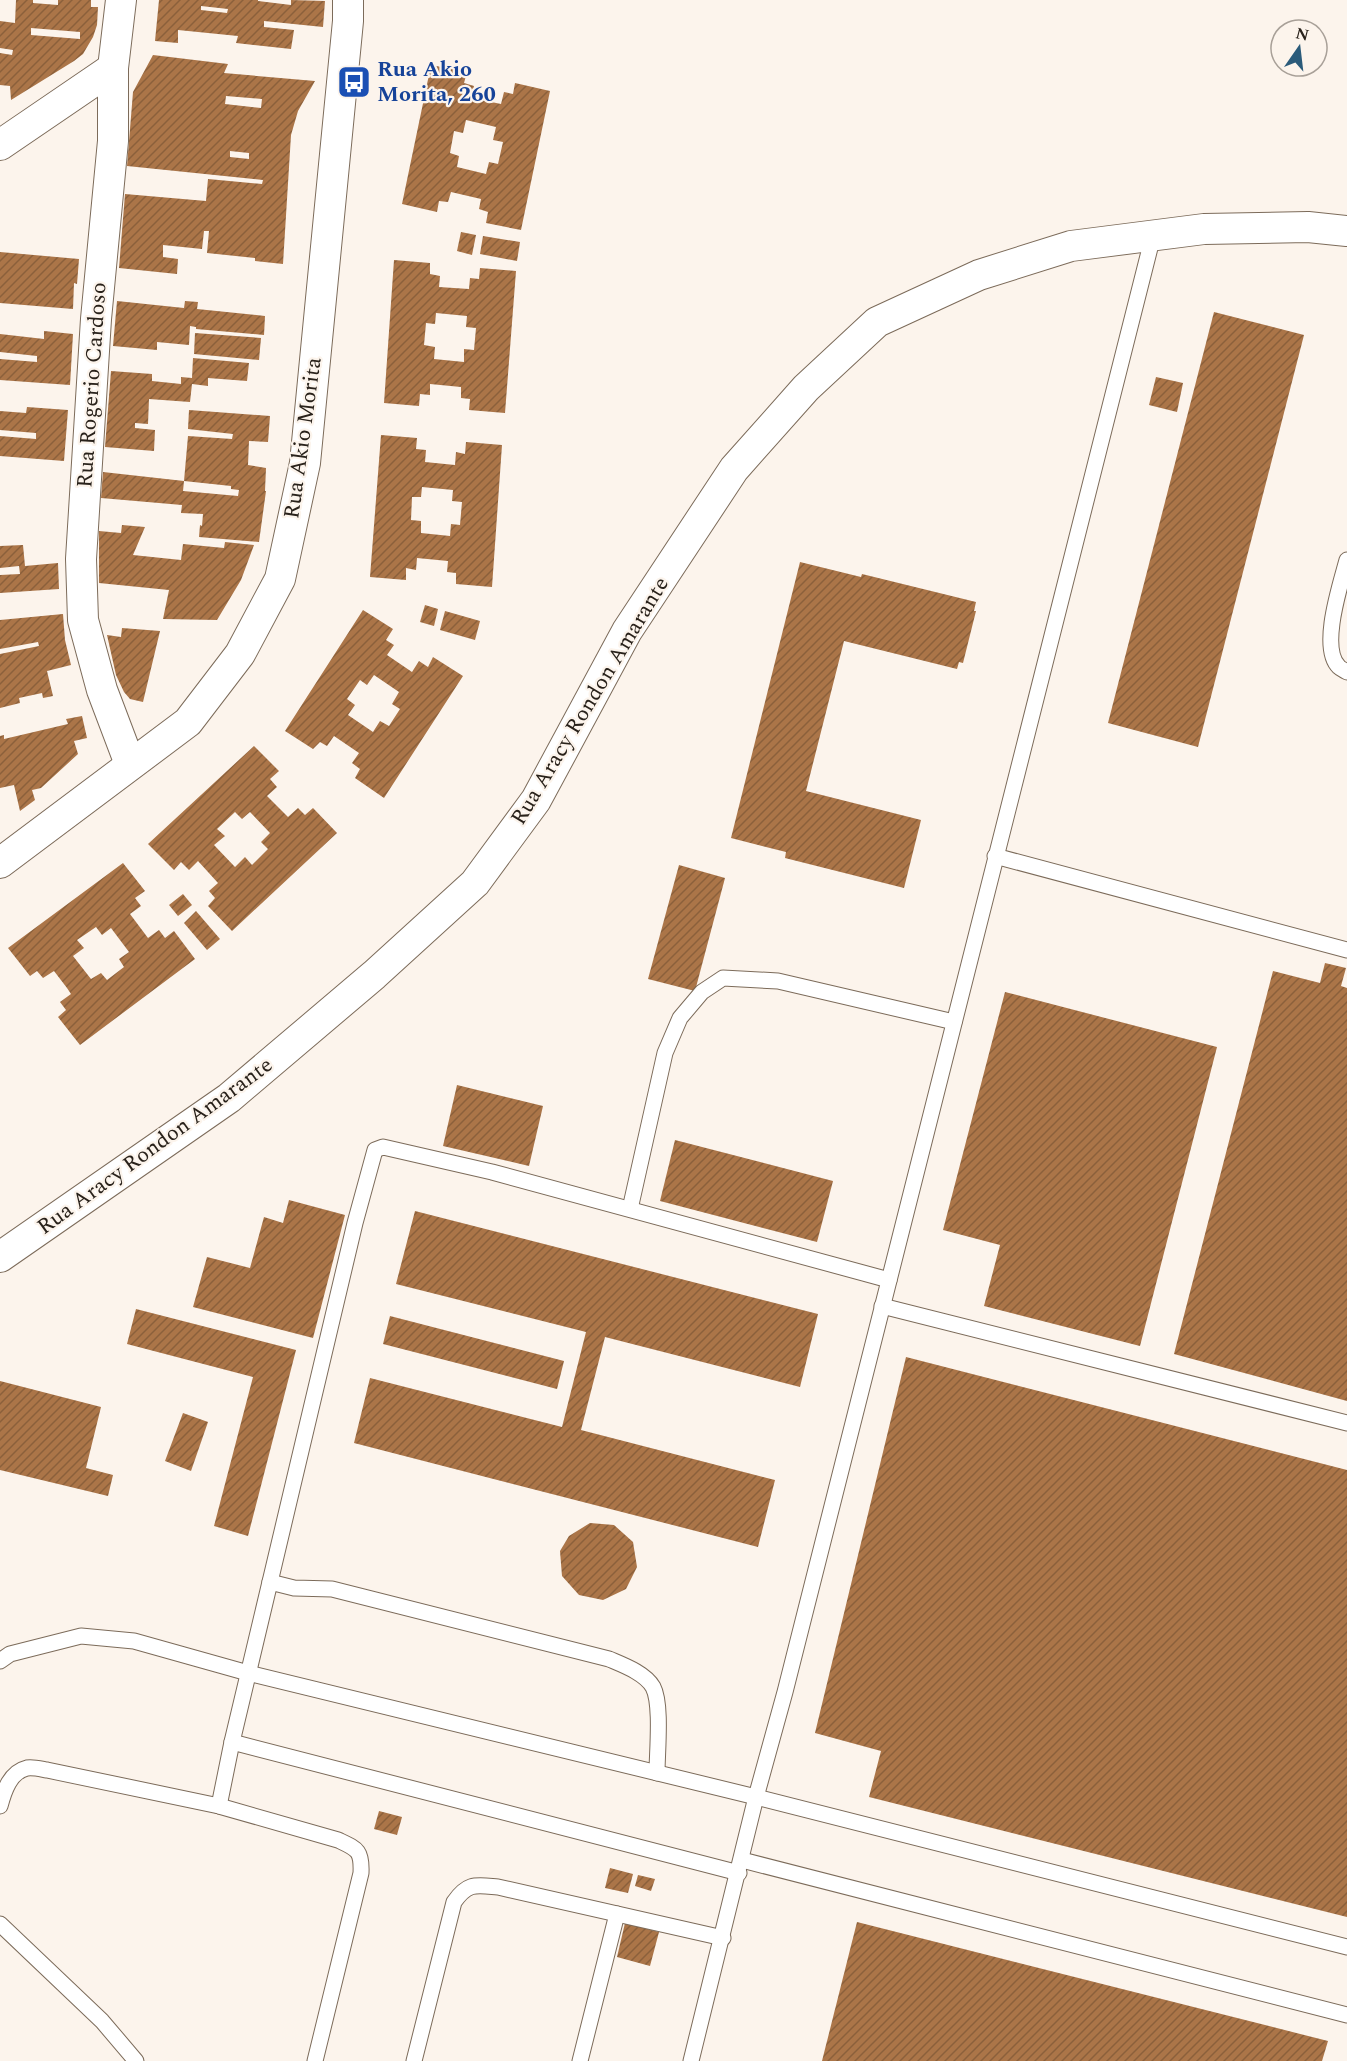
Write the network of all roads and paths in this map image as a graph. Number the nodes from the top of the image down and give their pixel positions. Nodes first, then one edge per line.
1 (121, 0) edge
2 (348, 0) edge
3 (113, 68) junction
4 (0, 145) edge
5 (1347, 231) edge
6 (1153, 236) junction
7 (1347, 560) edge
8 (1344, 583) edge
9 (1347, 672) edge
10 (130, 764) junction
11 (995, 856) junction
12 (0, 863) edge
13 (1347, 950) edge
14 (954, 1022) junction
15 (630, 1209) junction
16 (0, 1257) edge
17 (889, 1280) junction
18 (882, 1306) junction
19 (1347, 1423) edge
20 (270, 1582) junction
21 (0, 1661) edge
22 (248, 1673) junction
23 (232, 1742) junction
24 (657, 1773) junction
25 (756, 1797) junction
26 (0, 1806) edge
27 (219, 1806) junction
28 (741, 1866) junction
29 (617, 1914) junction
30 (0, 1924) edge
31 (723, 1938) junction
32 (1347, 1947) edge
33 (1347, 2015) edge
34 (136, 2061) edge
35 (315, 2061) edge
36 (414, 2061) edge
37 (580, 2061) edge
38 (691, 2061) edge

1 - 3 street, Rua Rogerio Cardoso
2 - 10 street, Rua Akio Morita
3 - 4 street
3 - 10 street, Rua Rogerio Cardoso
5 - 6 street, Rua Aracy Rondon Amarante
6 - 11 lane
6 - 16 street, Rua Aracy Rondon Amarante
7 - 8 lane
8 - 9 lane
10 - 12 street, Rua Akio Morita
11 - 13 lane
11 - 14 lane
14 - 15 lane
14 - 17 lane
15 - 17 lane
15 - 20 lane
17 - 18 lane
18 - 19 lane
18 - 25 lane
20 - 22 lane
20 - 24 lane
21 - 22 lane
22 - 23 lane
22 - 24 lane
23 - 27 lane
23 - 28 lane
24 - 25 lane
25 - 28 lane
25 - 32 lane
26 - 27 lane
27 - 35 lane
28 - 31 lane
28 - 33 lane
29 - 31 lane
29 - 36 lane
29 - 37 lane
30 - 34 lane
31 - 38 lane

